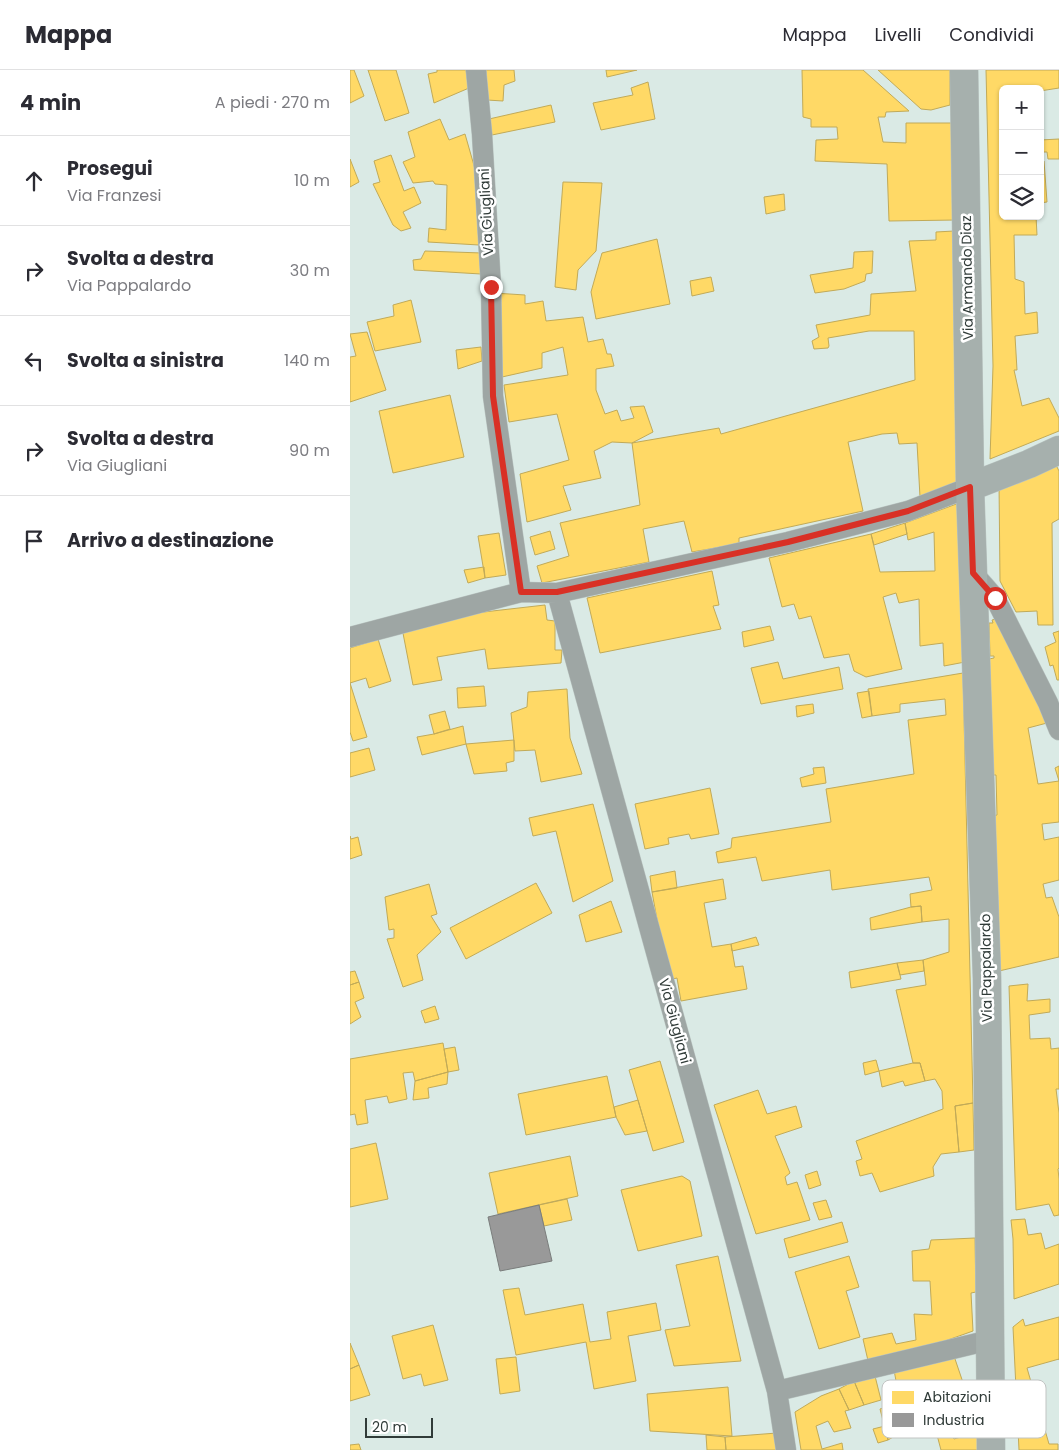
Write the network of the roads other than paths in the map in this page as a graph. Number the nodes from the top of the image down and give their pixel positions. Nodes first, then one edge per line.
1 (476, 70) edge
2 (964, 70) edge
3 (1059, 450) edge
4 (970, 487) junction
5 (973, 573) junction
6 (521, 592) junction
7 (557, 592) junction
8 (350, 637) edge
9 (1059, 730) edge
10 (990, 1340) junction
11 (990, 1380) edge
12 (777, 1391) junction
13 (786, 1450) edge

1 - 6 street, Via Giugliani
2 - 4 main road, Via Armando Diaz
3 - 4 main road
4 - 5 main road, Via Pappalardo
4 - 7 street
5 - 9 street
5 - 10 main road, Via Pappalardo
6 - 7 street
6 - 8 street
7 - 12 street, Via Giugliani
10 - 11 main road, Via Pappalardo
10 - 12 street
12 - 13 street, Via Giugliani

